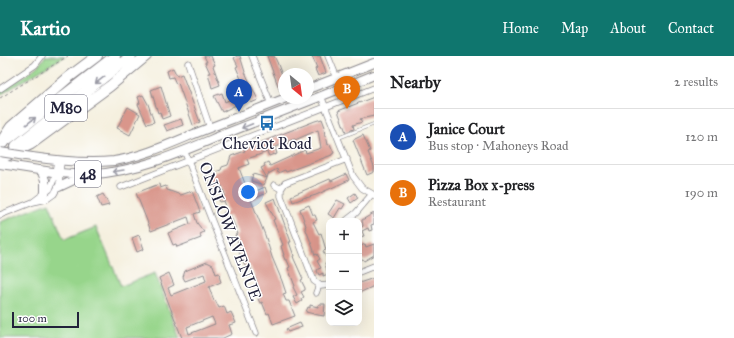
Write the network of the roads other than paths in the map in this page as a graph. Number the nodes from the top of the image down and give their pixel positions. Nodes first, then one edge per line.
1 (42, 56) edge
2 (97, 56) edge
3 (115, 56) edge
4 (131, 56) edge
5 (146, 56) edge
6 (252, 56) edge
7 (328, 56) edge
8 (188, 63) dead end
9 (374, 63) edge
10 (374, 75) edge
11 (337, 78) junction
12 (1, 86) edge
13 (314, 87) edge
14 (374, 88) edge
15 (321, 96) junction
16 (278, 101) edge
17 (271, 104) junction
18 (326, 107) junction
19 (374, 124) edge
20 (210, 128) junction
21 (338, 138) junction
22 (180, 140) junction
23 (0, 145) edge
24 (184, 150) junction
25 (0, 152) edge
26 (0, 159) edge
27 (347, 159) junction
28 (189, 160) junction
29 (59, 161) junction
30 (0, 164) edge
31 (41, 170) junction
32 (58, 172) junction
33 (81, 174) junction
34 (274, 185) dead end
35 (59, 187) junction
36 (121, 187) dead end
37 (281, 189) junction
38 (45, 193) junction
39 (373, 194) edge
40 (33, 202) junction
41 (0, 215) edge
42 (350, 218) edge
43 (374, 266) edge
44 (362, 271) edge
45 (319, 285) junction
46 (326, 286) edge
47 (316, 293) dead end
48 (256, 333) dead end

1 - 12 street
2 - 23 highway
23 -> 3 highway, M80
4 -> 26 highway, M80
5 - 26 highway
6 - 17 street
7 - 11 street
8 - 20 street
9 - 11 main road
10 - 15 main road, 48
11 - 13 main road
14 - 18 street
15 - 18 street
15 -> 24 main road, 48
16 - 17 main road, 48
17 - 20 main road, 48
18 - 21 street
18 - 28 street
19 - 21 lane
20 - 22 main road, 48
21 - 27 street
22 - 24 main road, ONSLOW AVENUE
22 - 29 main road, 48
24 - 28 street, ONSLOW AVENUE
24 -> 33 main road, 48
25 - 29 main road, 48, bridge
27 - 37 street
27 - 39 street
28 - 36 street
28 - 48 street, ONSLOW AVENUE
29 - 32 street
30 - 31 main road, 48
31 - 32 main road, 48
31 - 38 main road
32 - 33 main road, 48
32 - 35 street
32 - 38 street
33 - 35 main road
34 - 37 street
35 - 40 street
37 - 45 street
38 - 40 street
39 - 42 street
40 - 41 street
43 - 44 street
45 - 46 street
45 - 47 street

